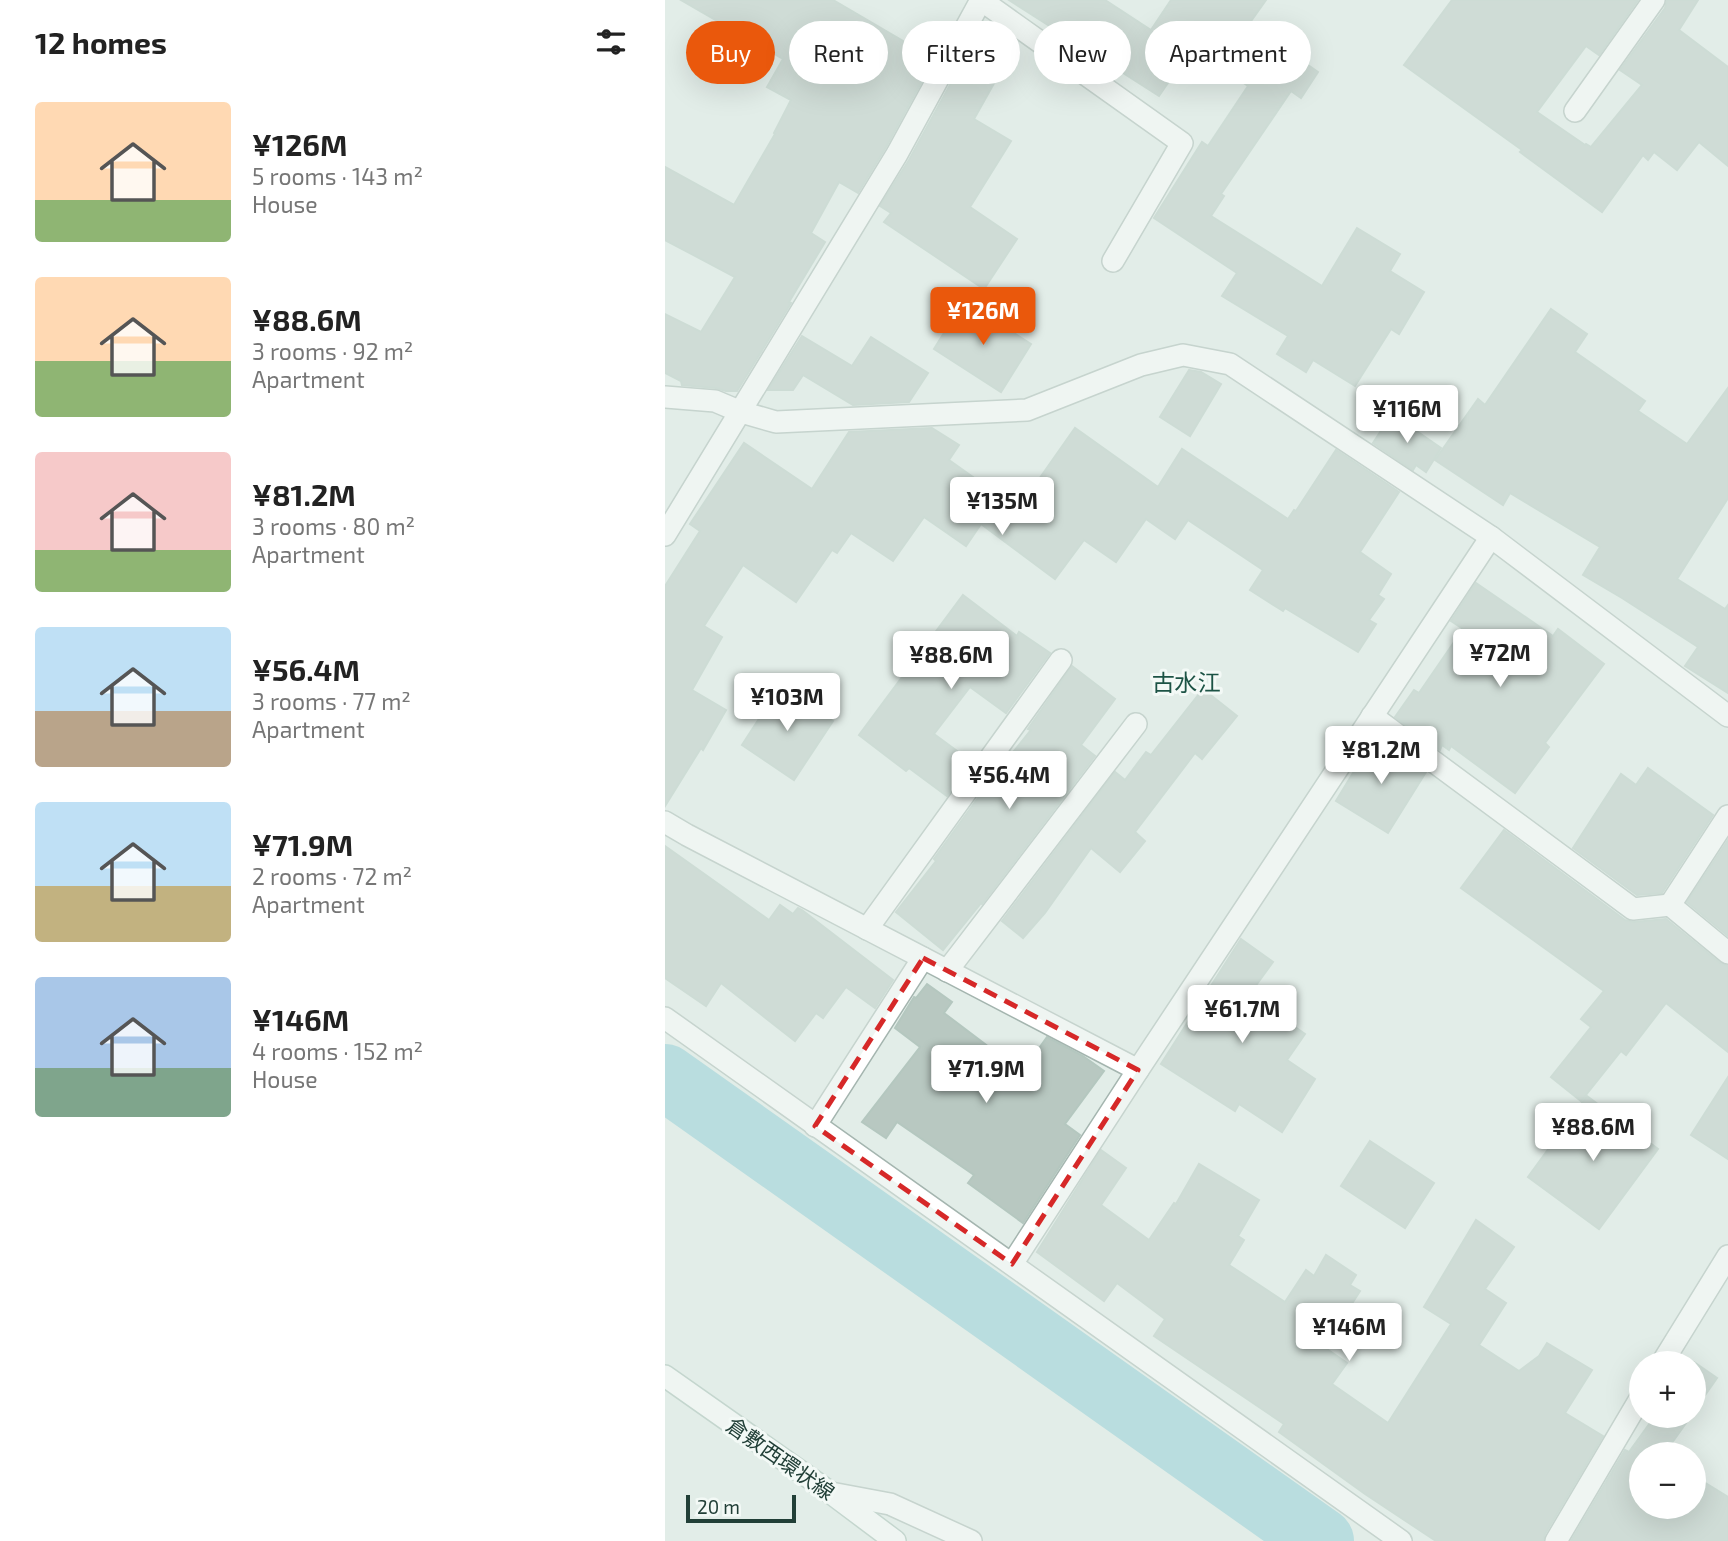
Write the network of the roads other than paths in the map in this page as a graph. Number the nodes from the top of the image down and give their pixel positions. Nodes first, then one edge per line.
1 (981, 0) edge
2 (1654, 0) edge
3 (1575, 111) dead end
4 (1113, 261) dead end
5 (665, 397) edge
6 (741, 412) junction
7 (665, 535) edge
8 (1491, 537) junction
9 (1061, 660) dead end
10 (1372, 716) junction
11 (1728, 716) edge
12 (1136, 724) dead end
13 (1728, 816) edge
14 (665, 822) edge
15 (1670, 905) junction
16 (867, 929) junction
17 (1728, 953) edge
18 (923, 958) junction
19 (947, 971) junction
20 (665, 1018) edge
21 (1138, 1070) junction
22 (815, 1126) junction
23 (1728, 1256) edge
24 (1012, 1264) junction
25 (1669, 1351) edge
26 (665, 1376) edge
27 (1629, 1416) edge
28 (831, 1493) junction
29 (895, 1541) edge
30 (971, 1541) edge
31 (1401, 1541) edge
32 (1556, 1541) edge

1 - 4 street
1 - 6 street
2 - 3 street
5 - 6 street
6 - 7 street
6 - 8 street
8 - 10 street
8 - 11 street
9 - 16 street
10 - 15 street
10 - 21 street
12 - 19 street
13 - 15 street
14 - 16 street
15 - 17 street
16 - 18 street
18 - 19 street
18 - 22 street
19 - 21 street
20 - 22 street
21 - 24 street
22 - 24 street
23 - 25 street
24 - 31 street
26 - 28 street, 倉敷西環状線
27 - 32 street
28 - 29 street, 倉敷西環状線
28 - 30 street

